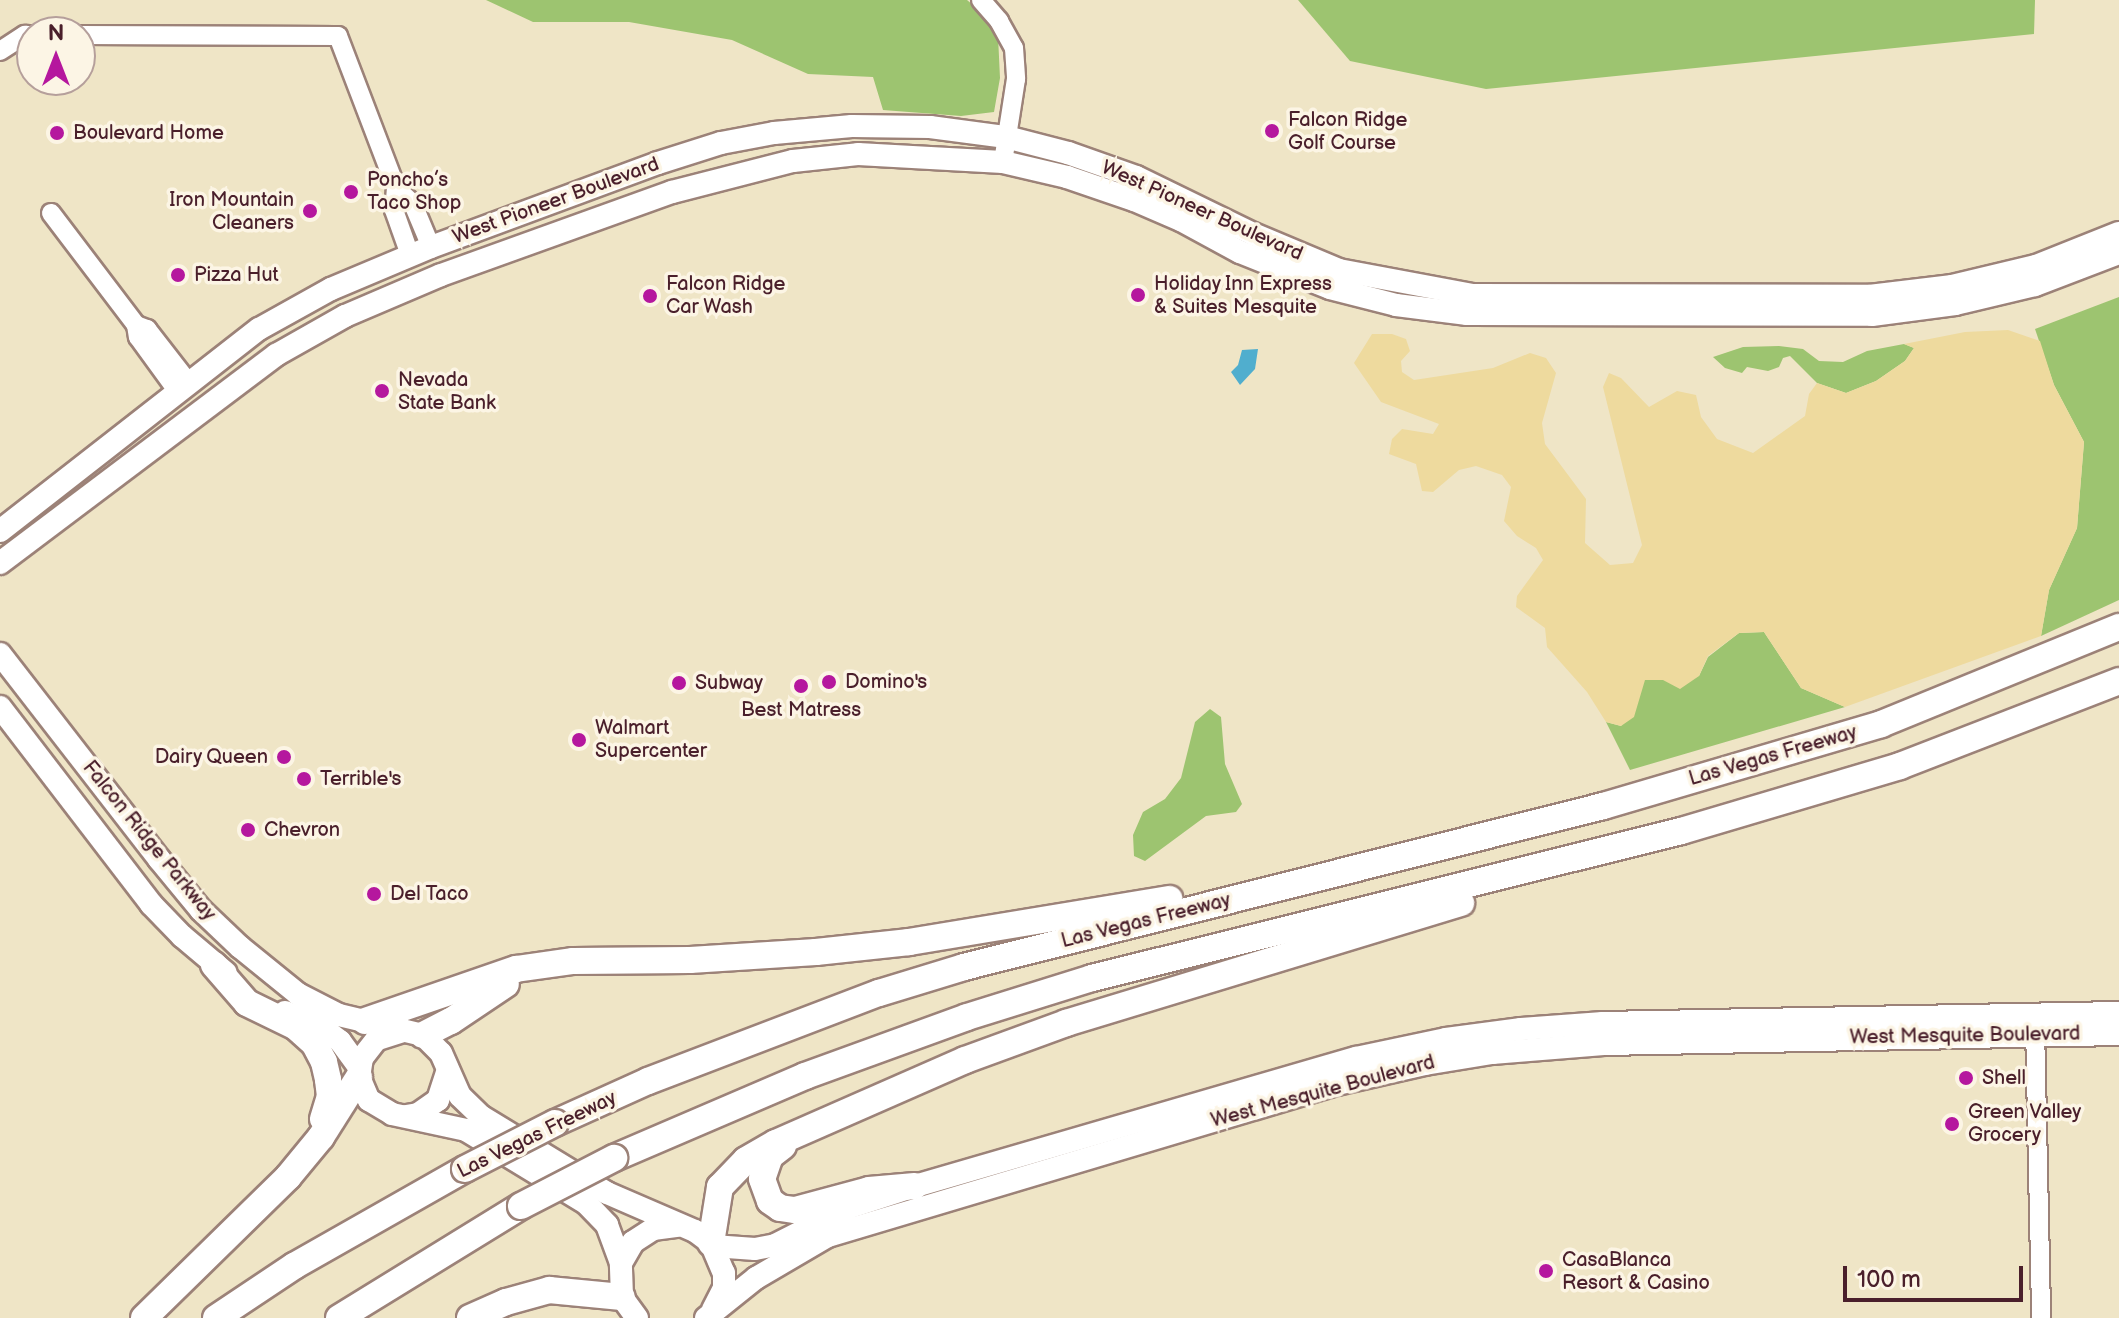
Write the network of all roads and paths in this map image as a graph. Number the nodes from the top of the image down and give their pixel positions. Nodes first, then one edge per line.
1 (981, 0) edge
2 (96, 35) edge
3 (1006, 137) junction
4 (1003, 162) junction
5 (51, 213) dead end
6 (2119, 233) edge
7 (420, 251) junction
8 (2119, 253) edge
9 (441, 275) junction
10 (419, 285) junction
11 (184, 388) junction
12 (0, 531) edge
13 (0, 563) edge
14 (2119, 627) edge
15 (0, 654) edge
16 (2119, 681) edge
17 (0, 707) edge
18 (1681, 831) junction
19 (1354, 868) junction
20 (214, 965) junction
21 (533, 967) junction
22 (2119, 1013) edge
23 (1877, 1016) junction
24 (365, 1021) junction
25 (2035, 1025) junction
26 (417, 1033) junction
27 (2119, 1034) edge
28 (1855, 1037) junction
29 (448, 1070) junction
30 (359, 1072) junction
31 (405, 1116) junction
32 (787, 1140) junction
33 (288, 1177) junction
34 (915, 1186) junction
35 (676, 1226) junction
36 (716, 1252) junction
37 (623, 1296) edge
38 (708, 1316) edge
39 (144, 1318) edge
40 (216, 1318) edge
41 (339, 1318) edge
42 (470, 1318) edge
43 (2041, 1318) edge

1 - 3 street
2 - 7 street
3 - 4 street
3 - 6 main road, West Pioneer Boulevard
3 - 7 main road, West Pioneer Boulevard
4 - 8 main road, West Pioneer Boulevard
4 - 9 main road, West Pioneer Boulevard
5 - 11 street
7 - 9 main road
7 - 10 main road
7 - 11 main road, West Pioneer Boulevard
9 - 10 main road, West Pioneer Boulevard
10 - 13 main road, West Pioneer Boulevard
11 - 12 main road, West Pioneer Boulevard
14 - 19 highway, Las Vegas Freeway
15 - 24 main road, Falcon Ridge Parkway
16 - 18 highway
17 - 20 main road, Falcon Ridge Parkway
18 - 32 highway
18 - 41 highway, bridge
19 - 21 highway
19 - 40 highway, Las Vegas Freeway, bridge
20 - 30 main road, Falcon Ridge Parkway
20 - 33 highway
21 - 24 highway
21 - 26 highway
22 - 25 main road, West Mesquite Boulevard
23 - 25 main road, West Mesquite Boulevard
23 - 28 main road
23 - 34 main road, West Mesquite Boulevard
24 - 26 main road, Falcon Ridge Parkway
25 - 27 main road, West Mesquite Boulevard
25 - 28 main road, West Mesquite Boulevard
25 - 43 street
26 - 29 main road
26 - 30 main road
28 - 38 main road, West Mesquite Boulevard
29 - 31 main road
29 - 35 main road
30 - 31 main road, Falcon Ridge Parkway
30 - 33 highway
31 - 37 main road, Falcon Ridge Parkway
32 - 34 highway
32 - 36 highway
33 - 39 highway
34 - 36 main road, West Mesquite Boulevard
35 - 36 main road
35 - 37 main road
36 - 38 main road
37 - 42 highway

